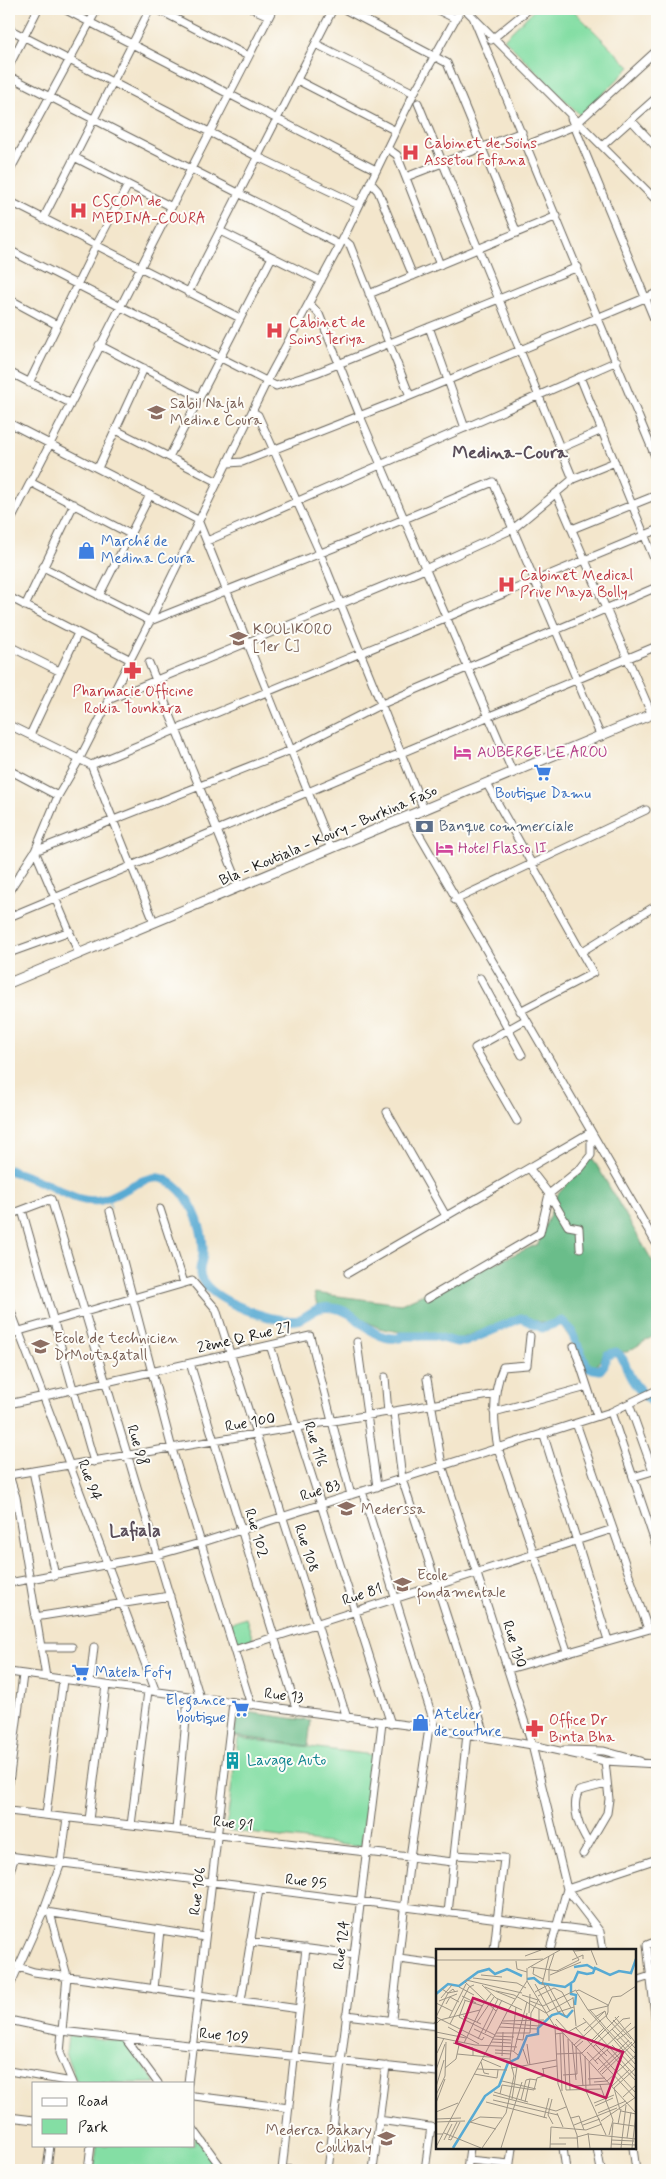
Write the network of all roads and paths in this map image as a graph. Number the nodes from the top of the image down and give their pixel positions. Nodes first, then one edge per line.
1 (38, 9) edge
2 (64, 9) edge
3 (97, 9) edge
4 (150, 9) edge
5 (157, 9) edge
6 (253, 9) edge
7 (273, 9) edge
8 (334, 9) edge
9 (344, 9) edge
10 (436, 9) edge
11 (463, 9) edge
12 (529, 9) edge
13 (269, 16) junction
14 (473, 17) junction
15 (456, 19) junction
16 (90, 22) junction
17 (9, 28) edge
18 (24, 36) junction
19 (495, 39) junction
20 (132, 43) junction
21 (485, 43) junction
22 (316, 44) junction
23 (657, 50) edge
24 (248, 56) junction
25 (435, 56) junction
26 (70, 60) junction
27 (9, 66) edge
28 (9, 76) edge
29 (297, 80) junction
30 (112, 82) junction
31 (229, 92) junction
32 (414, 94) junction
33 (49, 97) junction
34 (657, 97) edge
35 (418, 103) dead end
36 (278, 118) junction
37 (93, 119) junction
38 (631, 120) junction
39 (576, 124) junction
40 (396, 131) junction
41 (209, 132) junction
42 (522, 132) junction
43 (527, 145) junction
44 (602, 146) junction
45 (482, 147) junction
46 (387, 148) junction
47 (657, 148) edge
48 (74, 157) junction
49 (258, 157) junction
50 (443, 162) junction
51 (190, 169) junction
52 (376, 170) junction
53 (9, 172) edge
54 (406, 177) junction
55 (370, 182) junction
56 (128, 185) junction
57 (239, 194) junction
58 (9, 201) edge
59 (657, 202) edge
60 (359, 205) junction
61 (170, 206) junction
62 (557, 216) junction
63 (43, 219) junction
64 (220, 231) junction
65 (518, 233) junction
66 (342, 242) junction
67 (96, 246) junction
68 (479, 249) junction
69 (9, 250) edge
70 (272, 257) junction
71 (440, 265) junction
72 (578, 267) junction
73 (139, 268) junction
74 (413, 276) junction
75 (321, 282) junction
76 (77, 285) junction
77 (188, 293) junction
78 (657, 293) edge
79 (369, 294) junction
80 (499, 298) junction
81 (646, 298) junction
82 (10, 302) edge
83 (309, 303) junction
84 (119, 307) junction
85 (240, 318) junction
86 (599, 318) junction
87 (57, 325) junction
88 (657, 326) edge
89 (429, 327) junction
90 (389, 343) junction
91 (99, 345) junction
92 (520, 350) junction
93 (220, 358) junction
94 (617, 361) junction
95 (339, 363) junction
96 (144, 368) junction
97 (9, 372) edge
98 (580, 378) junction
99 (447, 380) junction
100 (267, 381) junction
101 (29, 383) junction
102 (539, 395) junction
103 (410, 396) junction
104 (200, 397) junction
105 (70, 403) junction
106 (253, 412) junction
107 (360, 416) junction
108 (9, 423) edge
109 (465, 428) junction
110 (116, 430) junction
111 (602, 430) junction
112 (49, 444) junction
113 (275, 448) junction
114 (561, 448) junction
115 (169, 457) junction
116 (657, 461) edge
117 (615, 462) junction
118 (229, 463) junction
119 (381, 465) junction
120 (98, 468) junction
121 (573, 479) junction
122 (30, 482) junction
123 (218, 482) junction
124 (556, 493) junction
125 (150, 495) junction
126 (657, 495) edge
127 (298, 501) junction
128 (74, 504) junction
129 (632, 505) junction
130 (403, 518) junction
131 (198, 520) junction
132 (9, 524) edge
133 (513, 529) junction
134 (572, 529) junction
135 (657, 530) edge
136 (130, 534) junction
137 (644, 535) junction
138 (207, 541) junction
139 (320, 553) junction
140 (585, 560) junction
141 (657, 566) edge
142 (43, 567) junction
143 (425, 569) junction
144 (535, 581) junction
145 (657, 587) edge
146 (226, 590) junction
147 (100, 596) junction
148 (9, 598) edge
149 (341, 602) junction
150 (25, 606) junction
151 (606, 609) junction
152 (446, 618) junction
153 (150, 621) junction
154 (556, 630) junction
155 (78, 633) junction
156 (247, 642) junction
157 (9, 646) edge
158 (657, 646) edge
159 (362, 654) junction
160 (129, 659) junction
161 (628, 659) junction
162 (149, 663) dead end
163 (466, 667) junction
164 (59, 671) junction
165 (156, 679) junction
166 (577, 680) junction
167 (268, 693) junction
168 (108, 700) junction
169 (382, 704) junction
170 (654, 713) edge
171 (488, 717) junction
172 (9, 725) edge
173 (177, 730) junction
174 (30, 736) junction
175 (601, 737) junction
176 (291, 750) junction
177 (402, 753) junction
178 (79, 760) junction
179 (91, 765) junction
180 (9, 771) edge
181 (513, 774) junction
182 (487, 784) junction
183 (200, 786) junction
184 (308, 793) junction
185 (58, 796) junction
186 (424, 810) junction
187 (646, 810) dead end
188 (409, 817) junction
189 (113, 820) junction
190 (217, 831) junction
191 (331, 849) junction
192 (36, 851) junction
193 (531, 864) junction
194 (132, 867) junction
195 (240, 887) junction
196 (9, 891) edge
197 (56, 899) junction
198 (455, 900) junction
199 (657, 905) edge
200 (9, 917) edge
201 (154, 922) junction
202 (70, 931) junction
203 (581, 952) junction
204 (9, 953) edge
205 (80, 954) junction
206 (480, 978) dead end
207 (9, 983) edge
208 (520, 1011) junction
209 (525, 1020) junction
210 (509, 1029) junction
211 (522, 1055) dead end
212 (387, 1112) dead end
213 (517, 1121) dead end
214 (591, 1132) junction
215 (529, 1168) junction
216 (549, 1194) junction
217 (160, 1209) dead end
218 (22, 1210) junction
219 (110, 1211) dead end
220 (9, 1215) edge
221 (446, 1216) junction
222 (657, 1245) edge
223 (580, 1248) dead end
224 (348, 1273) dead end
225 (188, 1282) junction
226 (132, 1298) junction
227 (428, 1299) dead end
228 (9, 1306) edge
229 (84, 1312) junction
230 (54, 1321) junction
231 (18, 1331) junction
232 (9, 1334) edge
233 (530, 1336) dead end
234 (357, 1342) dead end
235 (270, 1345) junction
236 (574, 1346) dead end
237 (231, 1354) junction
238 (190, 1363) junction
239 (151, 1372) junction
240 (385, 1377) dead end
241 (427, 1379) dead end
242 (105, 1382) junction
243 (587, 1387) junction
244 (73, 1390) junction
245 (655, 1392) edge
246 (496, 1394) junction
247 (43, 1396) junction
248 (632, 1403) junction
249 (9, 1404) edge
250 (430, 1406) junction
251 (391, 1412) junction
252 (494, 1412) junction
253 (611, 1412) junction
254 (367, 1416) junction
255 (597, 1416) junction
256 (332, 1422) junction
257 (576, 1423) junction
258 (297, 1428) junction
259 (544, 1433) junction
260 (257, 1434) junction
261 (215, 1442) junction
262 (498, 1448) junction
263 (172, 1449) junction
264 (127, 1457) junction
265 (94, 1462) junction
266 (442, 1465) junction
267 (70, 1466) junction
268 (33, 1471) junction
269 (9, 1475) edge
270 (633, 1477) junction
271 (402, 1479) junction
272 (377, 1487) junction
273 (362, 1491) junction
274 (351, 1495) junction
275 (321, 1504) junction
276 (283, 1516) junction
277 (613, 1529) junction
278 (242, 1530) junction
279 (577, 1540) junction
280 (200, 1543) junction
281 (657, 1548) edge
282 (534, 1554) junction
283 (158, 1555) junction
284 (108, 1566) junction
285 (478, 1572) junction
286 (55, 1576) junction
287 (28, 1580) junction
288 (9, 1583) edge
289 (436, 1585) junction
290 (170, 1596) junction
291 (396, 1598) junction
292 (123, 1605) junction
293 (355, 1611) junction
294 (35, 1617) junction
295 (317, 1623) junction
296 (657, 1627) edge
297 (648, 1629) junction
298 (274, 1637) junction
299 (608, 1640) junction
300 (94, 1646) dead end
301 (72, 1647) dead end
302 (41, 1648) junction
303 (234, 1650) junction
304 (567, 1651) junction
305 (509, 1669) junction
306 (9, 1672) edge
307 (22, 1675) junction
308 (46, 1677) junction
309 (63, 1680) junction
310 (90, 1682) junction
311 (106, 1685) junction
312 (148, 1691) junction
313 (156, 1692) junction
314 (188, 1697) junction
315 (200, 1698) junction
316 (233, 1703) junction
317 (251, 1705) junction
318 (297, 1711) junction
319 (347, 1718) junction
320 (382, 1723) junction
321 (391, 1724) junction
322 (432, 1728) junction
323 (467, 1734) junction
324 (486, 1737) junction
325 (532, 1745) junction
326 (556, 1750) junction
327 (605, 1761) junction
328 (647, 1763) junction
329 (657, 1764) edge
330 (9, 1783) edge
331 (606, 1784) junction
332 (9, 1811) edge
333 (46, 1816) junction
334 (67, 1818) junction
335 (89, 1820) junction
336 (131, 1825) junction
337 (176, 1830) junction
338 (217, 1835) junction
339 (589, 1844) junction
340 (366, 1852) junction
341 (583, 1854) dead end
342 (12, 1856) edge
343 (410, 1857) junction
344 (454, 1859) junction
345 (657, 1859) edge
346 (61, 1863) junction
347 (9, 1873) edge
348 (212, 1882) junction
349 (259, 1889) junction
350 (567, 1889) junction
351 (360, 1902) junction
352 (405, 1908) junction
353 (47, 1912) junction
354 (448, 1913) junction
355 (498, 1919) junction
356 (556, 1927) junction
357 (160, 1930) junction
358 (600, 1932) junction
359 (205, 1936) junction
360 (250, 1941) junction
361 (657, 1941) edge
362 (306, 1948) junction
363 (494, 1949) edge
364 (550, 1949) edge
365 (602, 1949) edge
366 (354, 1954) junction
367 (399, 1960) junction
368 (9, 1964) edge
369 (436, 1964) edge
370 (18, 1968) junction
371 (654, 1975) edge
372 (67, 1976) junction
373 (636, 1981) edge
374 (9, 1988) edge
375 (154, 1988) junction
376 (199, 1995) junction
377 (241, 2001) junction
378 (299, 2009) junction
379 (346, 2015) junction
380 (392, 2019) junction
381 (9, 2020) edge
382 (436, 2026) edge
383 (61, 2031) junction
384 (657, 2033) edge
385 (124, 2038) junction
386 (193, 2045) junction
387 (294, 2056) junction
388 (341, 2061) junction
389 (386, 2066) junction
390 (9, 2071) edge
391 (436, 2072) edge
392 (72, 2082) edge
393 (157, 2082) edge
394 (188, 2082) edge
395 (195, 2096) edge
396 (289, 2108) junction
397 (9, 2118) edge
398 (32, 2120) edge
399 (378, 2120) junction
400 (434, 2127) edge
401 (195, 2131) edge
402 (50, 2146) edge
403 (91, 2146) edge
404 (470, 2149) edge
405 (512, 2149) edge
406 (563, 2149) edge
407 (597, 2149) edge
408 (633, 2149) edge
409 (468, 2160) junction
410 (509, 2167) edge
411 (282, 2169) edge
412 (47, 2170) edge
413 (88, 2170) edge
414 (223, 2170) edge
415 (296, 2170) edge
416 (328, 2170) edge
417 (373, 2170) edge
418 (426, 2170) edge
419 (467, 2170) edge
420 (566, 2170) edge
421 (601, 2170) edge
422 (636, 2170) edge

1 - 18 street
2 - 16 street
3 - 16 street
4 - 20 street
5 - 24 street
6 - 13 street
7 - 13 street
8 - 22 street
9 - 25 street
10 - 15 street
11 - 14 street
11 - 15 street
12 - 19 street
13 - 24 street
14 - 19 street
14 - 21 street
15 - 25 street
16 - 20 street
16 - 26 street
17 - 18 street
18 - 26 street
18 - 27 street
19 - 21 street
19 - 39 street
20 - 30 street
20 - 31 street
21 - 42 street
22 - 29 street
22 - 32 street
23 - 39 street
24 - 31 street
25 - 32 street
25 - 45 street
26 - 30 street
26 - 33 street
28 - 33 street
29 - 36 street
29 - 40 street
30 - 37 street
30 - 41 street
31 - 36 street
31 - 41 street
32 - 40 street
33 - 37 street
33 - 53 street
34 - 38 street
35 - 50 street
36 - 49 street
36 - 52 street
37 - 48 street
37 - 51 street
38 - 44 street
38 - 47 street
39 - 43 street
39 - 44 street
39 - 81 street
40 - 46 street
41 - 49 street
41 - 51 street
42 - 43 street
42 - 45 street
43 - 62 street
44 - 59 street
45 - 50 street
45 - 65 street
46 - 52 street
46 - 54 street
48 - 56 street
48 - 63 street
49 - 57 street
49 - 60 street
50 - 54 street
50 - 68 street
51 - 57 street
51 - 61 street
52 - 55 street
54 - 71 street
55 - 60 street
55 - 74 street
56 - 61 street
56 - 67 street
57 - 64 street
57 - 66 street
58 - 63 street
60 - 66 street
61 - 73 street
62 - 65 street
62 - 72 street
63 - 67 street
64 - 70 street
64 - 77 street
65 - 68 street
66 - 75 street
66 - 79 street
67 - 73 street
67 - 76 street
68 - 71 street
68 - 80 street
69 - 76 street
70 - 75 street
70 - 85 street
71 - 74 street
72 - 80 street
72 - 86 street
73 - 77 street
73 - 84 street
74 - 79 street
75 - 83 street
76 - 84 street
76 - 87 street
77 - 85 street
78 - 81 street
79 - 90 street
80 - 89 street
80 - 92 street
81 - 86 street
81 - 88 street
82 - 87 street
83 - 95 street
83 - 100 street
84 - 91 street
84 - 93 street
85 - 93 street
86 - 92 street
86 - 94 street
87 - 101 street
89 - 90 street
89 - 99 street
90 - 95 street
90 - 103 street
91 - 96 street
91 - 105 street
92 - 99 street
92 - 102 street
93 - 100 street
93 - 104 street
94 - 98 street
94 - 116 street
95 - 100 street
95 - 107 street
96 - 104 street
96 - 110 street
97 - 101 street
98 - 102 street
98 - 111 street
99 - 103 street
99 - 109 street
100 - 106 street
101 - 105 street
102 - 109 street
102 - 114 street
103 - 107 street
104 - 115 street
105 - 112 street
106 - 113 street
106 - 118 street
107 - 113 street
107 - 119 street
108 - 112 street
109 - 119 street
110 - 115 street
110 - 120 street
111 - 114 street
111 - 117 street
112 - 120 street
112 - 122 street
113 - 118 street
113 - 127 street
114 - 121 street
115 - 123 street
117 - 121 street
117 - 129 street
118 - 123 street
119 - 127 street
119 - 130 street
120 - 125 street
121 - 124 street
122 - 128 street
122 - 132 street
123 - 131 street
124 - 133 street
124 - 134 street
125 - 131 street
125 - 136 street
126 - 129 street
127 - 138 street
127 - 139 street
128 - 136 street
128 - 142 street
129 - 134 street
129 - 137 street
130 - 133 street
130 - 139 street
130 - 143 street
131 - 138 street
131 - 153 street
133 - 143 street
133 - 144 street
134 - 140 street
135 - 137 street
136 - 147 street
137 - 140 street
137 - 141 street
138 - 146 street
139 - 146 street
139 - 149 street
140 - 144 street
140 - 151 street
142 - 147 street
142 - 150 street
143 - 149 street
143 - 152 street
144 - 152 street
144 - 154 street
145 - 151 street
146 - 153 street
146 - 156 street
147 - 153 street
148 - 150 street
149 - 156 street
149 - 159 street
150 - 155 street
151 - 154 street
151 - 161 street
152 - 159 street
152 - 163 street
153 - 160 street
154 - 163 street
154 - 166 street
155 - 160 street
155 - 164 street
156 - 165 street
156 - 167 street
157 - 164 street
158 - 161 street
159 - 167 street
159 - 169 street
160 - 168 street
161 - 166 street
161 - 170 street
162 - 165 street
163 - 169 street
163 - 171 street
164 - 174 street
165 - 168 street
165 - 173 street
166 - 171 street
166 - 175 street
167 - 173 street
167 - 176 street
168 - 178 street
169 - 176 street
169 - 177 street
170 - 175 main road, Bla - Koutiala - Koury - Burkina Faso
171 - 177 street
171 - 181 street
172 - 174 street
173 - 179 street
173 - 183 street
174 - 178 street
175 - 181 main road, Bla - Koutiala - Koury - Burkina Faso
176 - 183 street
176 - 184 street
177 - 184 street
177 - 186 street
178 - 179 street
178 - 185 street
179 - 189 street
180 - 185 street
181 - 182 main road, Bla - Koutiala - Koury - Burkina Faso
182 - 186 main road, Bla - Koutiala - Koury - Burkina Faso
182 - 193 street
183 - 189 street
183 - 190 street
184 - 190 street
184 - 191 street
185 - 192 street
186 - 188 main road, Bla - Koutiala - Koury - Burkina Faso
187 - 193 street
188 - 191 main road, Bla - Koutiala - Koury - Burkina Faso
188 - 198 street
189 - 192 street
189 - 194 street
190 - 194 street
190 - 195 street
191 - 195 main road, Bla - Koutiala - Koury - Burkina Faso
192 - 196 street
192 - 197 street
193 - 198 street
193 - 203 street
194 - 197 street
194 - 201 street
195 - 201 main road, Bla - Koutiala - Koury - Burkina Faso
197 - 200 street
197 - 202 street
198 - 208 street
199 - 203 street
201 - 205 main road, Bla - Koutiala - Koury - Burkina Faso
202 - 204 street
202 - 205 street
203 - 208 street
205 - 207 main road, Bla - Koutiala - Koury - Burkina Faso
206 - 210 street
208 - 209 street
209 - 210 street
209 - 214 street
210 - 211 street
210 - 213 street
212 - 221 street
214 - 215 street
214 - 216 street
214 - 222 street
215 - 216 street
215 - 221 street
216 - 223 street
216 - 227 street
217 - 225 street
218 - 220 street
218 - 229 street, Rue 98
218 - 230 street
219 - 226 street
221 - 224 street
225 - 226 street
225 - 237 street, Rue 108
226 - 229 street
226 - 239 street
228 - 231 street, Rue 94
229 - 230 street
229 - 242 street, Rue 98
230 - 231 street
230 - 244 street
231 - 232 street
231 - 247 street, Rue 94
233 - 246 street
234 - 254 street
235 - 237 street, 2ème Q Rue 27
235 - 256 street, 2ème Q Rue 27
235 - 258 street, Rue 116
236 - 243 street
237 - 238 street, 2ème Q Rue 27
237 - 260 street, Rue 108
238 - 239 street, 2ème Q Rue 27
238 - 261 street, Rue 102
239 - 242 street, 2ème Q Rue 27
239 - 263 street
240 - 251 street
241 - 250 street, Rue 130
242 - 244 street, 2ème Q Rue 27
242 - 264 street, Rue 98
243 - 252 street
243 - 255 street
244 - 247 street, 2ème Q Rue 27
244 - 265 street
245 - 248 street, Rue 83
246 - 250 street, Rue 100
246 - 252 street
247 - 249 street, 2ème Q Rue 27
247 - 267 street, Rue 94
248 - 253 street, Rue 83
248 - 270 street
250 - 251 street, Rue 100
250 - 266 street, Rue 130
251 - 254 street, Rue 100
251 - 271 street
252 - 262 street
253 - 255 street, Rue 83
253 - 270 street
254 - 256 street, Rue 100
254 - 272 street
255 - 257 street, Rue 83
256 - 258 street, Rue 100
256 - 274 street
257 - 259 street, Rue 83
257 - 277 street
258 - 260 street, Rue 100
258 - 275 street, Rue 116
259 - 262 street, Rue 83
259 - 279 street
260 - 261 street, Rue 100
260 - 276 street, Rue 108
261 - 263 street, Rue 100
261 - 278 street, Rue 102
262 - 266 street, Rue 83
262 - 282 street
263 - 264 street, Rue 100
263 - 280 street
264 - 265 street, Rue 100
264 - 283 street, Rue 98
265 - 267 street, Rue 100
266 - 271 street, Rue 83
266 - 285 street, Rue 130
267 - 268 street, Rue 100
267 - 284 street, Rue 94
268 - 269 street, Rue 100
268 - 286 street
269 - 287 street
270 - 281 street
271 - 272 street, Rue 83
271 - 289 street
272 - 273 street, Rue 83
273 - 274 street, Rue 83
273 - 291 street
274 - 275 street, Rue 83
275 - 276 street, Rue 83
275 - 293 street, Rue 116
276 - 278 street, Rue 83
276 - 295 street, Rue 108
277 - 279 street, Rue 81
277 - 297 street
278 - 280 street, Rue 83
278 - 298 street, Rue 102
279 - 282 street, Rue 81
279 - 299 street
280 - 283 street, Rue 83
280 - 303 street
282 - 285 street, Rue 81
282 - 304 street
283 - 284 street, Rue 83
283 - 290 street, Rue 98
284 - 286 street, Rue 83
284 - 292 street, Rue 94
285 - 289 street, Rue 81
285 - 305 street, Rue 130
286 - 287 street, Rue 83
287 - 288 street, Rue 83
287 - 294 street
289 - 291 street, Rue 81
289 - 324 street
290 - 292 street
290 - 315 street, Rue 98
291 - 293 street, Rue 81
291 - 322 street
292 - 294 street
292 - 313 street, Rue 94
293 - 295 street, Rue 81
293 - 321 street, Rue 116
294 - 302 street
295 - 298 street, Rue 81
295 - 319 street, Rue 108
296 - 297 street
297 - 299 street
298 - 303 street, Rue 81
298 - 318 street, Rue 102
299 - 304 street
300 - 310 street
301 - 302 street
302 - 308 street
303 - 317 street
304 - 305 street
305 - 325 street, Rue 130
306 - 307 street, Rue 13
307 - 308 street, Rue 13
307 - 330 street
308 - 309 street, Rue 13
309 - 310 street, Rue 13
309 - 333 street
310 - 311 street, Rue 13
311 - 312 street, Rue 13
311 - 335 street
312 - 313 street, Rue 13
312 - 336 street
313 - 314 street, Rue 13
314 - 315 street, Rue 13
314 - 337 street
315 - 316 street, Rue 13
316 - 317 street, Rue 13
316 - 338 street, Rue 106
317 - 318 street, Rue 13
318 - 319 street, Rue 13
319 - 320 street, Rue 13
320 - 321 street, Rue 13
320 - 340 street, Rue 124
321 - 322 street, Rue 13
322 - 323 street, Rue 13
322 - 343 street
323 - 324 street, Rue 13
323 - 344 street
324 - 325 street, Rue 13
325 - 326 street, Rue 13
325 - 350 street, Rue 130
326 - 327 street, Rue 13
326 - 328 street, Rue 13
327 - 328 street, Rue 13
327 - 331 street
328 - 329 street, Rue 13
331 - 339 street
331 - 339 street
332 - 333 street, Rue 91
333 - 334 street, Rue 91
334 - 335 street, Rue 91
334 - 346 street
335 - 336 street, Rue 91
336 - 337 street, Rue 91
337 - 338 street, Rue 91
338 - 340 street, Rue 91
338 - 348 street, Rue 106
339 - 341 street
340 - 343 street, Rue 91
340 - 351 street, Rue 124
342 - 346 street, Rue 95
342 - 347 street
343 - 344 street, Rue 91
343 - 352 street
344 - 354 street
344 - 355 street, Rue 91
345 - 350 street
346 - 348 street, Rue 95
346 - 353 street
348 - 349 street, Rue 95
348 - 359 street, Rue 106
349 - 351 street, Rue 95
349 - 360 street
350 - 356 street
350 - 358 street
351 - 352 street, Rue 95
351 - 366 street, Rue 124
352 - 354 street, Rue 95
352 - 367 street
353 - 357 street
353 - 370 street
353 - 372 street
354 - 355 street, Rue 95
355 - 356 street, Rue 95
355 - 363 street
356 - 358 street, Rue 95
356 - 364 street
357 - 359 street
357 - 375 street
358 - 365 street
359 - 376 street, Rue 106
360 - 362 street
360 - 377 street
361 - 371 street
362 - 366 street
362 - 378 street
366 - 379 street, Rue 124
367 - 369 street
367 - 380 street
368 - 370 street
370 - 372 street
370 - 374 street
371 - 373 street
371 - 384 street
372 - 375 street
372 - 383 street
375 - 376 street
376 - 377 street
376 - 386 street, Rue 106
377 - 378 street
378 - 387 street
379 - 380 street
379 - 388 street, Rue 124
380 - 382 street
381 - 383 street, Rue 109
383 - 385 street, Rue 109
383 - 392 street
385 - 386 street, Rue 109
385 - 393 street
386 - 387 street, Rue 109
386 - 394 street, Rue 106
387 - 388 street, Rue 109
387 - 396 street
388 - 389 street, Rue 109
388 - 416 street, Rue 124
389 - 391 street, Rue 109
389 - 399 street
390 - 392 street
395 - 396 street
396 - 411 street
397 - 398 street
399 - 400 street
399 - 417 street
400 - 418 street
401 - 414 street
402 - 412 street
403 - 413 street
404 - 409 street
405 - 410 street
406 - 420 street
407 - 421 street
408 - 422 street
409 - 410 street
409 - 419 street
411 - 415 street

